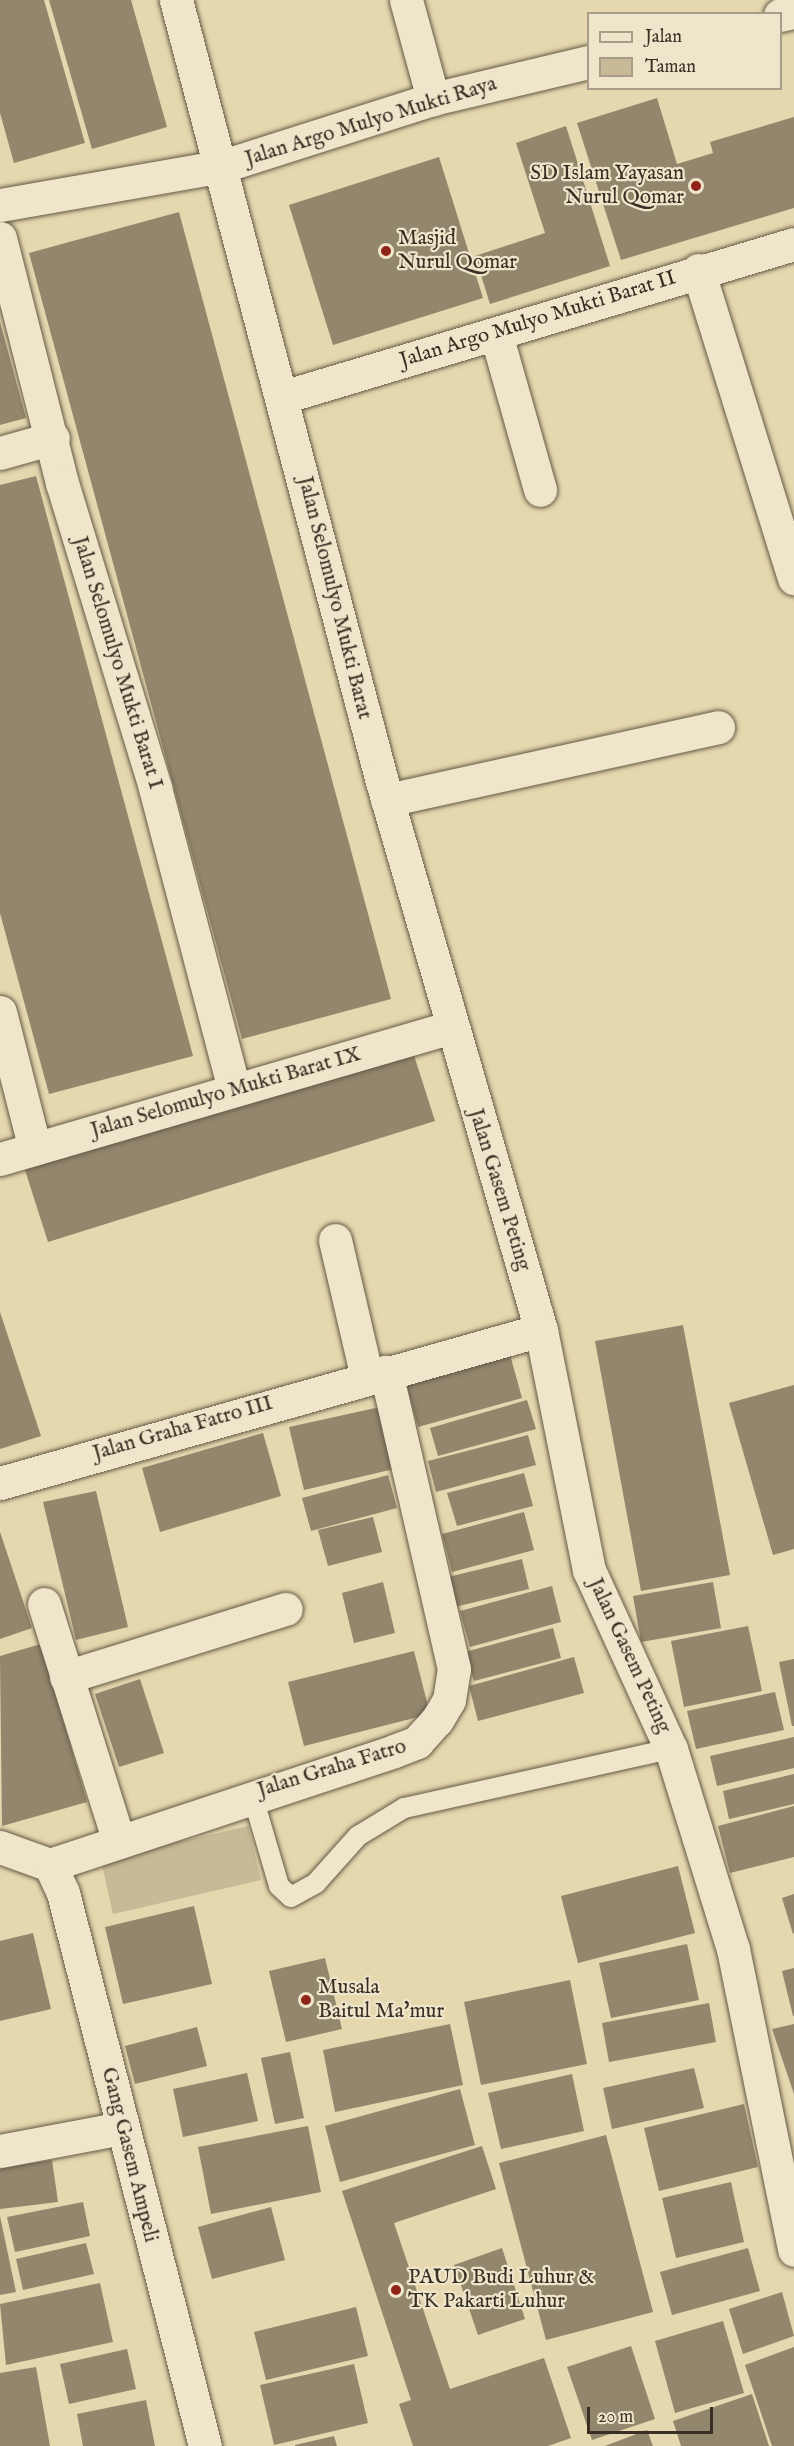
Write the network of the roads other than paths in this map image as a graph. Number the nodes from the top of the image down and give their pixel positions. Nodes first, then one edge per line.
1 (176, 0) edge
2 (406, 0) edge
3 (587, 62) edge
4 (433, 99) junction
5 (223, 166) junction
6 (0, 205) edge
7 (0, 238) edge
8 (794, 244) edge
9 (698, 270) junction
10 (496, 334) junction
11 (283, 397) junction
12 (53, 438) junction
13 (0, 453) edge
14 (781, 479) edge
15 (540, 490) dead end
16 (794, 578) edge
17 (718, 727) dead end
18 (387, 800) junction
19 (0, 1012) edge
20 (452, 1027) junction
21 (234, 1089) junction
22 (35, 1149) junction
23 (0, 1159) edge
24 (334, 1240) dead end
25 (541, 1330) junction
26 (376, 1375) junction
27 (0, 1483) edge
28 (44, 1604) dead end
29 (286, 1609) dead end
30 (66, 1677) junction
31 (671, 1749) junction
32 (252, 1794) junction
33 (118, 1839) junction
34 (0, 1847) edge
35 (50, 1865) junction
36 (122, 2128) junction
37 (0, 2151) edge
38 (794, 2250) edge
39 (205, 2446) edge

1 - 5 street, Jalan Selomulyo Mukti Barat
2 - 4 street
3 - 4 street, Jalan Argo Mulyo Mukti Raya
4 - 5 street, Jalan Argo Mulyo Mukti Raya
5 - 6 street, Jalan Argo Mulyo Mukti Raya
5 - 11 street, Jalan Selomulyo Mukti Barat
7 - 12 street, Jalan Selomulyo Mukti Barat I
8 - 9 street, Jalan Argo Mulyo Mukti Barat II
9 - 10 street, Jalan Argo Mulyo Mukti Barat II
9 - 14 street
10 - 11 street, Jalan Argo Mulyo Mukti Barat II
10 - 15 street
11 - 18 street, Jalan Selomulyo Mukti Barat
12 - 13 street
12 - 21 street, Jalan Selomulyo Mukti Barat I
14 - 16 street
17 - 18 street
18 - 20 street, Jalan Selomulyo Mukti Barat
19 - 22 street
20 - 21 street, Jalan Selomulyo Mukti Barat IX
20 - 25 street, Jalan Gasem Peting
21 - 22 street, Jalan Selomulyo Mukti Barat IX
22 - 23 street, Jalan Selomulyo Mukti Barat IX
24 - 26 street
25 - 26 street, Jalan Graha Fatro III
25 - 31 street, Jalan Gasem Peting
26 - 27 street, Jalan Graha Fatro III
26 - 32 street, Jalan Graha Fatro
28 - 30 street
29 - 30 street
30 - 33 street
31 - 32 lane
31 - 38 street, Jalan Gasem Peting
32 - 33 street, Jalan Graha Fatro
33 - 35 street, Jalan Graha Fatro
34 - 35 street
35 - 36 street, Gang Gasem Ampeli
36 - 37 street
36 - 39 street, Gang Gasem Ampeli

